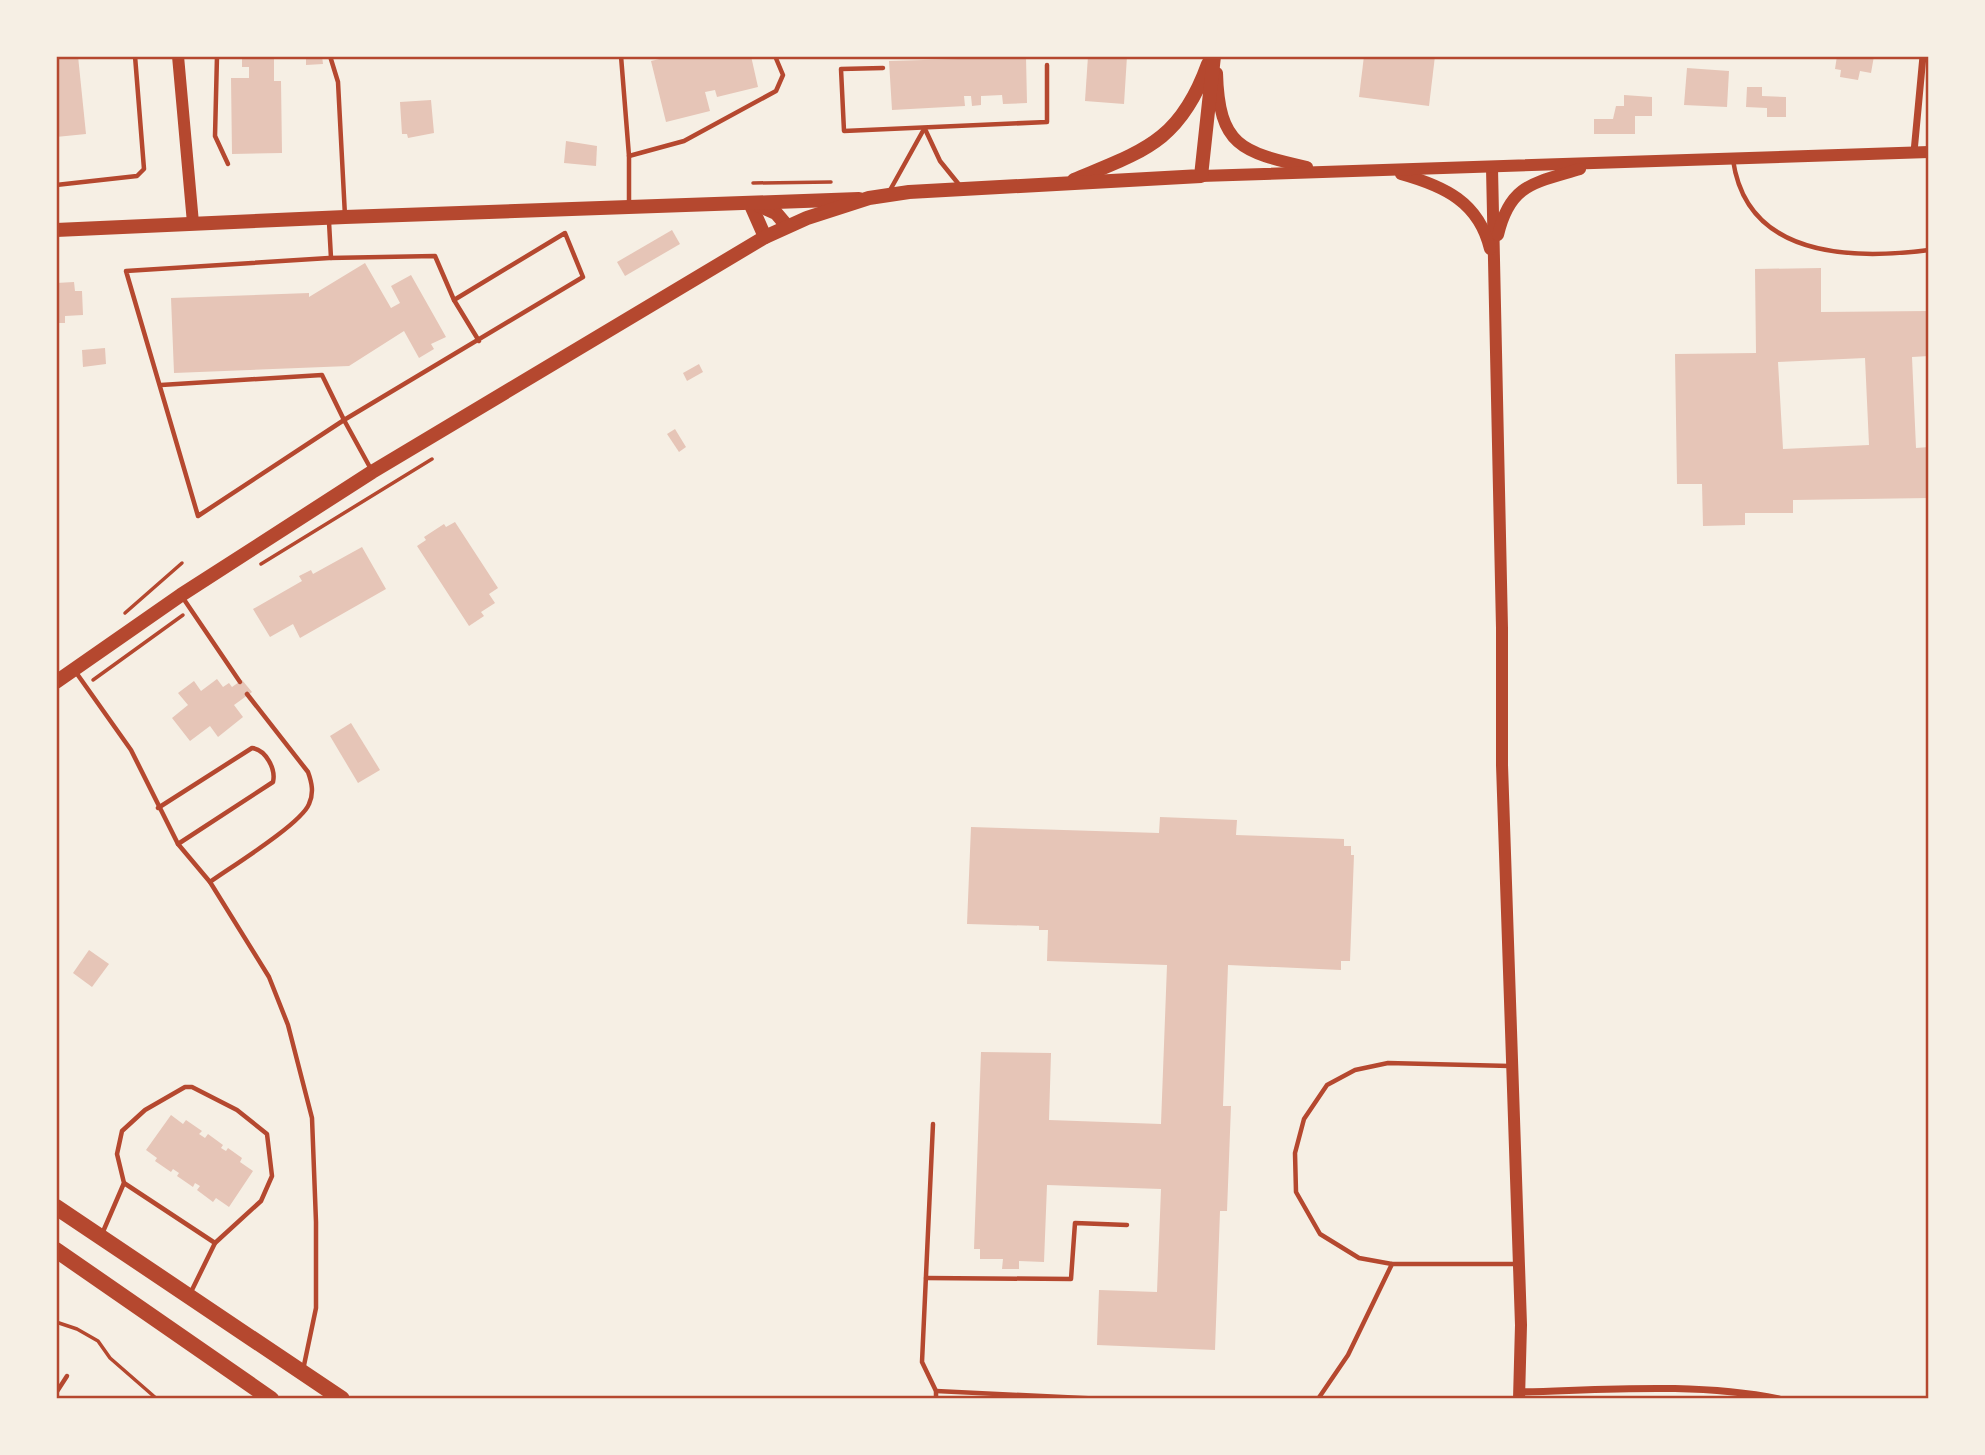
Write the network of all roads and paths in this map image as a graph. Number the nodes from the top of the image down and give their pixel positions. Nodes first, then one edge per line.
1 (135, 56) edge
2 (178, 56) edge
3 (218, 56) edge
4 (330, 56) edge
5 (621, 56) edge
6 (775, 56) edge
7 (1214, 56) edge
8 (1923, 56) edge
9 (1048, 65) dead end
10 (883, 68) dead end
11 (925, 129) junction
12 (1914, 152) junction
13 (1929, 152) edge
14 (629, 156) junction
15 (1733, 159) junction
16 (228, 164) dead end
17 (1595, 164) junction
18 (1492, 168) junction
19 (1384, 170) junction
20 (1324, 171) junction
21 (1201, 176) junction
22 (831, 182) dead end
23 (752, 183) dead end
24 (1063, 184) junction
25 (56, 185) edge
26 (962, 188) junction
27 (888, 195) junction
28 (869, 198) junction
29 (750, 203) junction
30 (629, 206) junction
31 (345, 216) junction
32 (329, 217) junction
33 (193, 223) junction
34 (787, 226) junction
35 (56, 230) edge
36 (765, 237) junction
37 (1929, 250) edge
38 (331, 258) junction
39 (1494, 270) junction
40 (454, 300) junction
41 (479, 341) junction
42 (161, 385) junction
43 (344, 420) junction
44 (432, 459) dead end
45 (372, 472) junction
46 (182, 563) dead end
47 (256, 568) dead end
48 (181, 595) junction
49 (191, 610) junction
50 (123, 615) dead end
51 (74, 670) junction
52 (56, 682) edge
53 (240, 682) dead end
54 (85, 685) junction
55 (247, 694) dead end
56 (158, 808) junction
57 (178, 844) junction
58 (210, 882) junction
59 (1511, 1066) junction
60 (933, 1124) dead end
61 (124, 1183) junction
62 (56, 1208) edge
63 (1127, 1225) dead end
64 (100, 1238) junction
65 (215, 1243) junction
66 (56, 1250) edge
67 (1392, 1264) junction
68 (1520, 1264) junction
69 (926, 1278) junction
70 (188, 1298) junction
71 (56, 1322) edge
72 (302, 1373) junction
73 (67, 1376) dead end
74 (936, 1391) junction
75 (56, 1393) edge
76 (1519, 1395) edge
77 (157, 1399) edge
78 (271, 1399) edge
79 (342, 1399) edge
80 (936, 1399) edge
81 (1104, 1399) edge
82 (1318, 1399) edge
83 (1779, 1399) edge

1 - 25 lane
2 - 33 street
3 - 16 lane
4 - 31 lane
5 - 14 lane
6 - 14 lane
7 - 20 street
7 - 21 main road
7 - 24 main road
8 - 12 street
9 - 11 lane
10 - 11 lane
11 - 26 lane
11 - 27 lane
12 - 13 street
12 - 15 street
14 - 30 lane
15 - 17 street
15 - 37 lane
17 - 18 street
17 - 39 street
18 - 19 street
18 - 39 street
19 - 20 street
19 - 39 street
20 - 21 street
21 - 24 main road
22 - 23 path
24 - 26 main road
26 - 27 main road
27 - 28 main road
28 - 29 main road
28 - 34 main road
29 - 30 main road
29 - 34 main road
29 - 36 main road
30 - 31 main road
31 - 32 main road
32 - 33 main road
32 - 38 lane
33 - 35 main road
34 - 36 main road
36 - 45 main road
38 - 40 lane
38 - 42 lane
39 - 59 street
40 - 41 lane
40 - 41 lane
41 - 43 lane
42 - 43 lane
42 - 43 lane
43 - 45 lane
44 - 47 path
45 - 48 main road
46 - 50 path
48 - 49 lane
48 - 51 main road
49 - 53 lane
49 - 54 path
51 - 52 main road
51 - 54 lane
54 - 56 lane
55 - 58 lane
56 - 57 lane
56 - 57 lane
57 - 58 lane
58 - 72 lane
59 - 67 lane
59 - 68 street
60 - 69 lane
61 - 64 lane
61 - 65 lane
61 - 65 lane
62 - 64 highway
63 - 69 lane
64 - 70 highway
65 - 70 lane
66 - 78 highway
67 - 68 lane
67 - 82 lane
68 - 76 street
69 - 74 lane
70 - 72 highway
71 - 77 path
72 - 79 highway
73 - 75 lane
74 - 80 lane
74 - 81 lane
76 - 83 street

